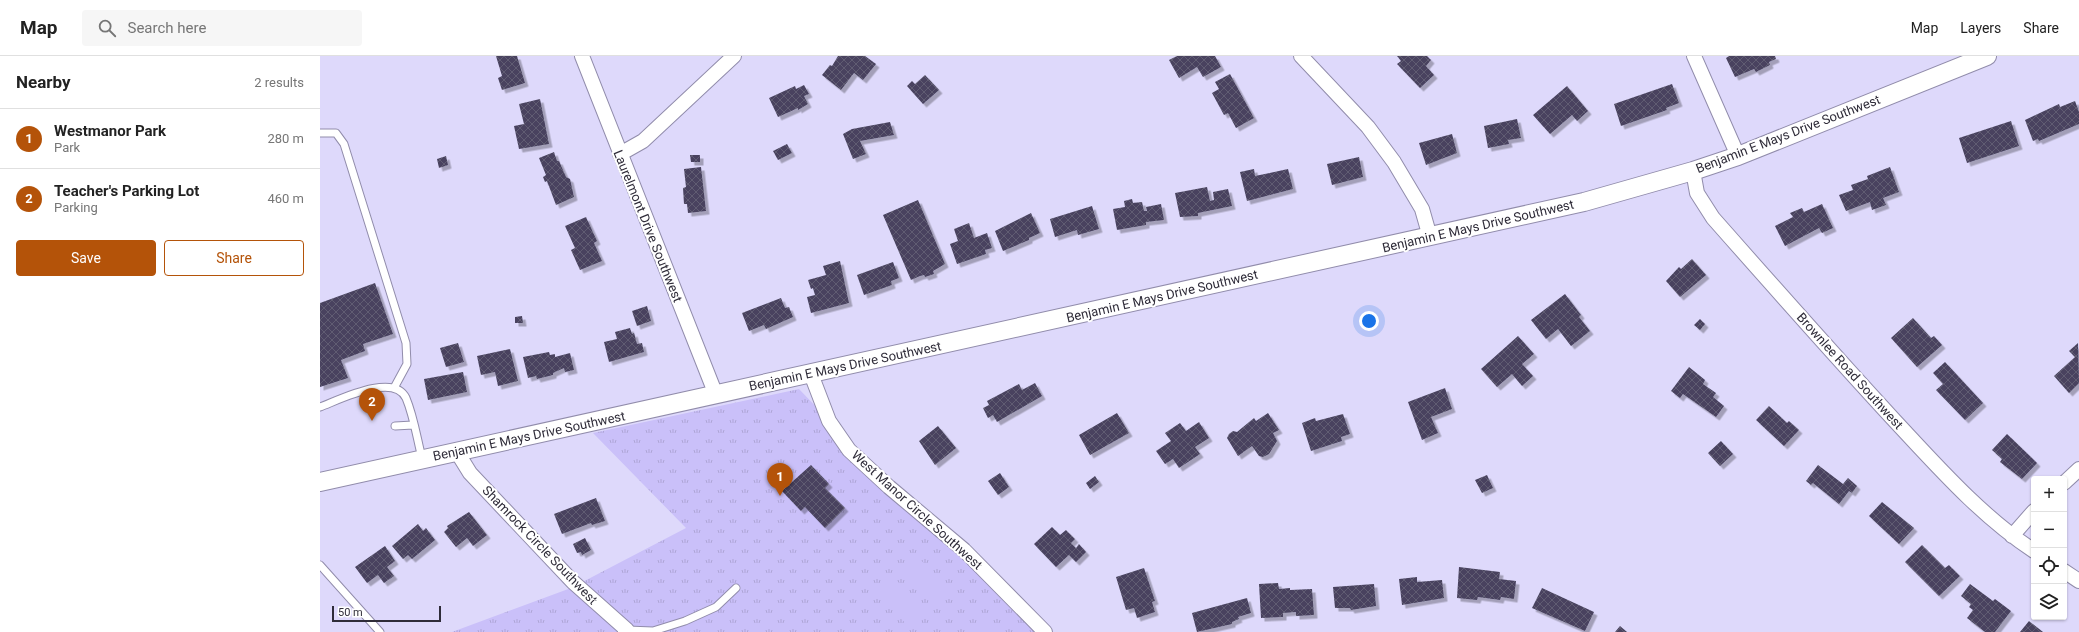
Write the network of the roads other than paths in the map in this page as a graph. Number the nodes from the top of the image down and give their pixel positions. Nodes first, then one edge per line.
1 (582, 56) edge
2 (734, 56) edge
3 (1301, 56) edge
4 (1694, 56) edge
5 (1987, 56) edge
6 (320, 133) edge
7 (620, 154) junction
8 (1738, 156) junction
9 (1693, 171) junction
10 (1430, 237) junction
11 (811, 374) junction
12 (394, 388) junction
13 (716, 395) junction
14 (320, 407) edge
15 (414, 425) junction
16 (395, 426) dead end
17 (457, 452) junction
18 (422, 460) junction
19 (2079, 469) edge
20 (2067, 480) edge
21 (320, 482) edge
22 (2033, 512) edge
23 (2012, 536) junction
24 (2031, 549) edge
25 (320, 565) edge
26 (2067, 573) edge
27 (2079, 581) edge
28 (736, 588) dead end
29 (626, 631) edge
30 (380, 632) edge
31 (1045, 632) edge

1 - 7 street, Laurelmont Drive Southwest
2 - 7 street
3 - 10 street
4 - 8 street
5 - 8 street, Benjamin E Mays Drive Southwest
6 - 12 lane
7 - 13 street, Laurelmont Drive Southwest
8 - 9 street, Benjamin E Mays Drive Southwest
9 - 10 street, Benjamin E Mays Drive Southwest
9 - 23 street, Brownlee Road Southwest
10 - 11 street, Benjamin E Mays Drive Southwest
11 - 13 street, Benjamin E Mays Drive Southwest
11 - 31 street, West Manor Circle Southwest
12 - 14 lane
12 - 15 lane
13 - 17 street, Benjamin E Mays Drive Southwest
15 - 16 lane
15 - 18 lane
17 - 18 street, Benjamin E Mays Drive Southwest
17 - 29 street, Shamrock Circle Southwest
18 - 21 street, Benjamin E Mays Drive Southwest
19 - 20 street
22 - 23 street
23 - 24 street, Brownlee Road Southwest
25 - 30 lane
26 - 27 street
28 - 29 lane

